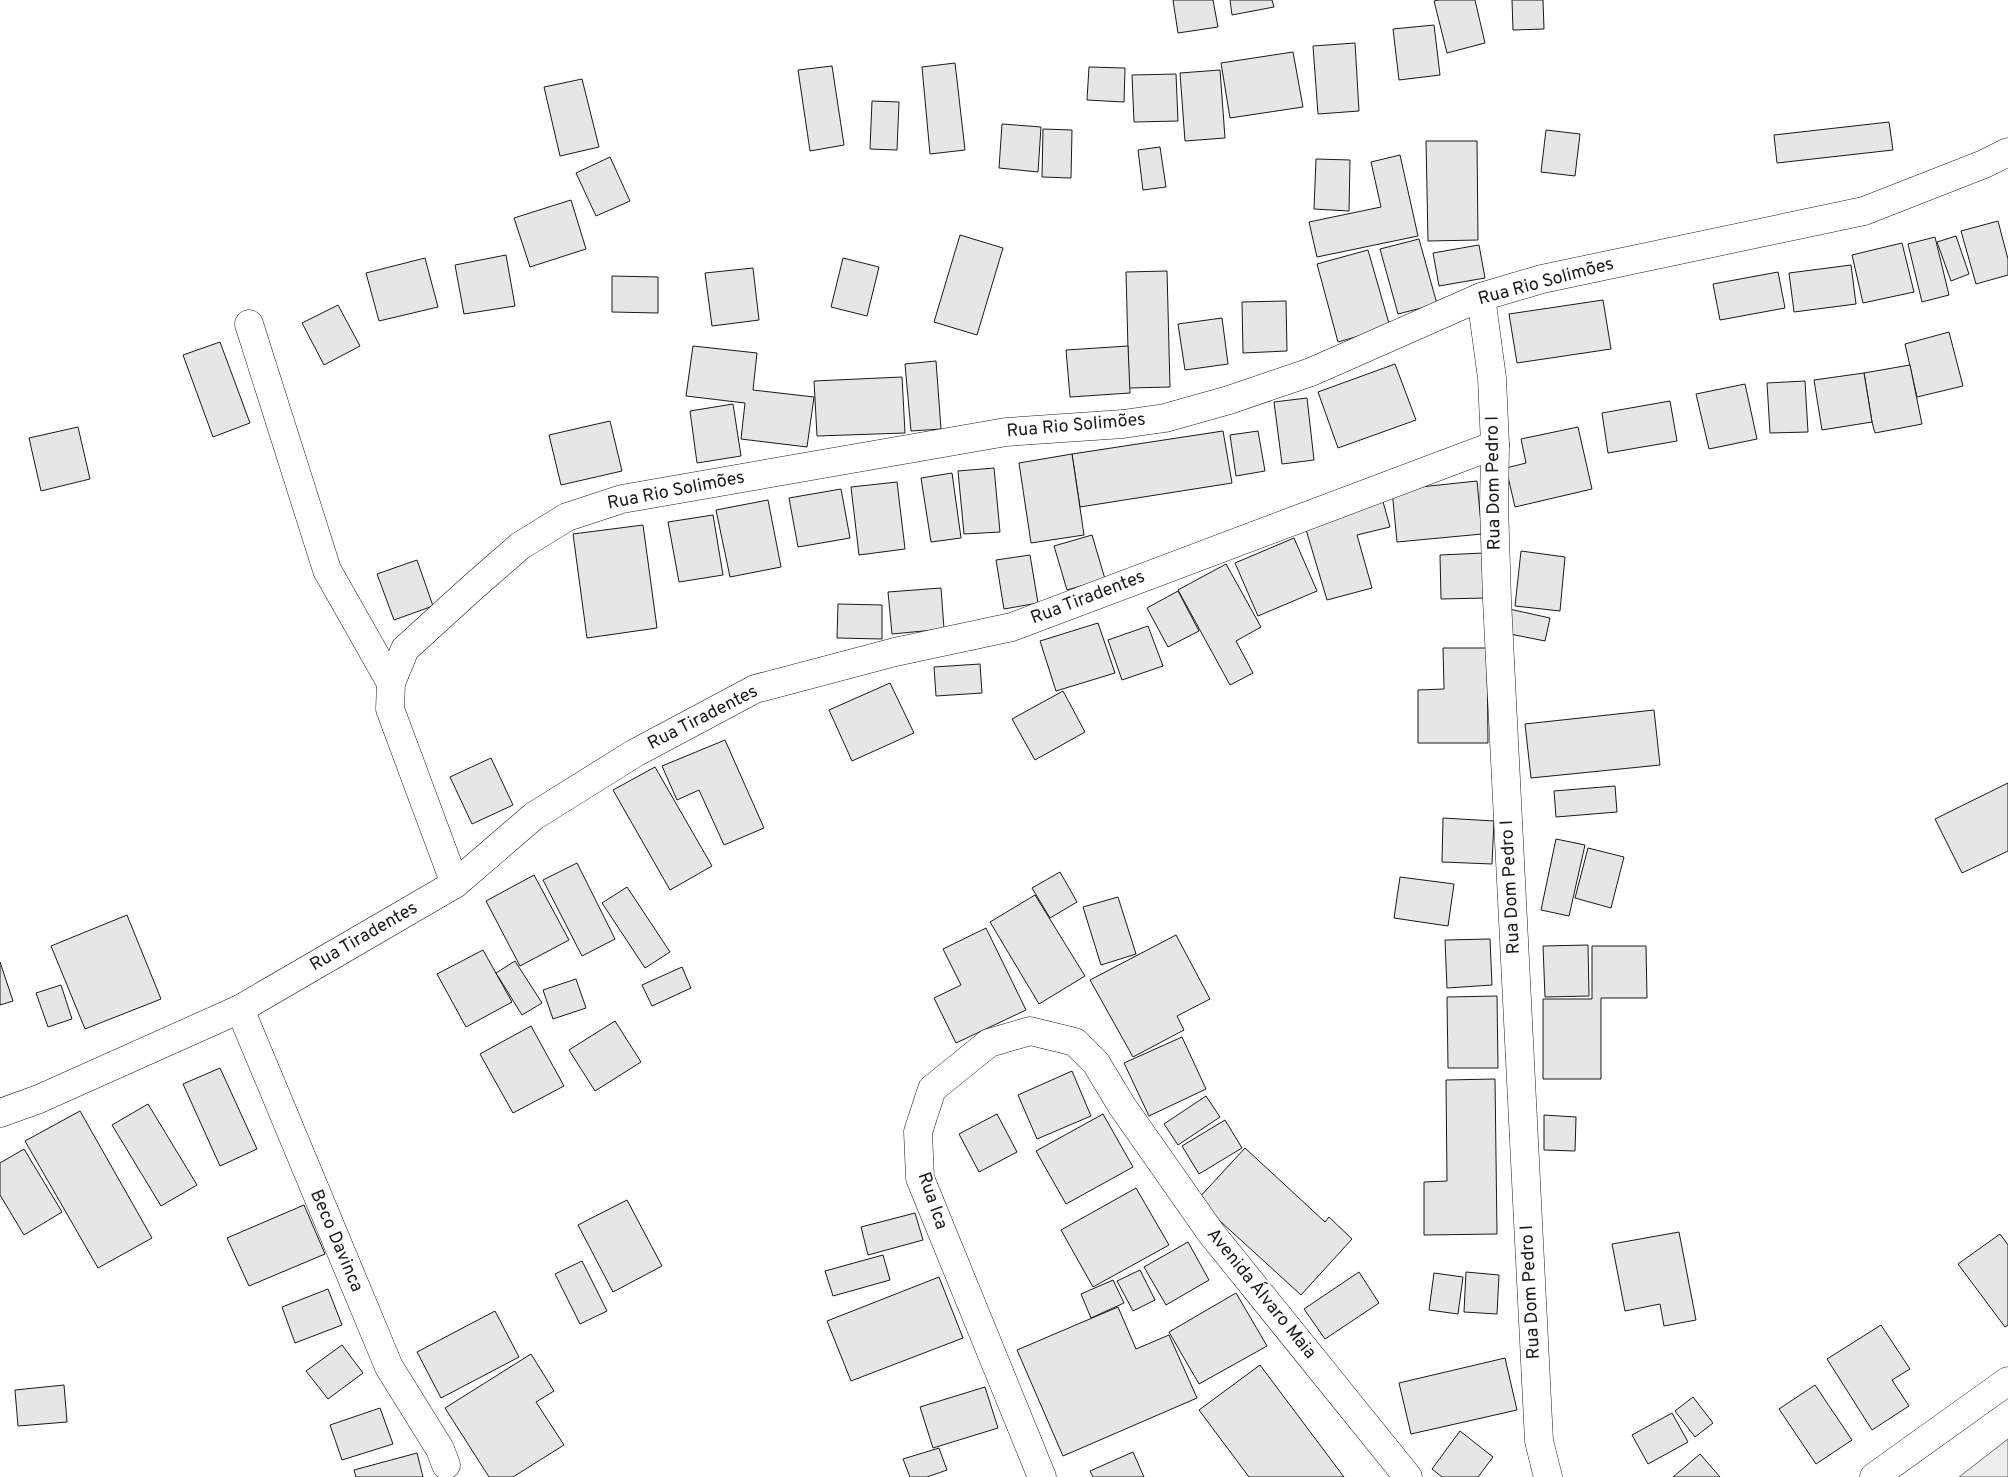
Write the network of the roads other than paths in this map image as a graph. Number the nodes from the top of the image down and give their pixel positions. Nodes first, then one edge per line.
1 (2008, 152) edge
2 (1481, 297) junction
3 (249, 324) dead end
4 (1495, 445) junction
5 (391, 683) junction
6 (455, 884) junction
7 (240, 1009) junction
8 (1122, 1106) joint
9 (0, 1113) edge
10 (2008, 1381) edge
11 (446, 1466) dead end
12 (1042, 1477) edge
13 (1408, 1477) edge
14 (1548, 1477) edge
15 (1874, 1477) edge

1 - 2 street, Rua Rio Solimões
2 - 4 street, Rua Dom Pedro I
2 - 5 street, Rua Rio Solimões
3 - 5 street
4 - 6 street, Rua Tiradentes
4 - 14 street, Rua Dom Pedro I
5 - 6 street, Rua Rio Solimões
6 - 7 street, Rua Tiradentes
7 - 9 street, Rua Tiradentes
7 - 11 street, Beco Davinca
8 - 12 street, Rua Ica
8 - 13 street, Avenida Álvaro Maia
10 - 15 street

